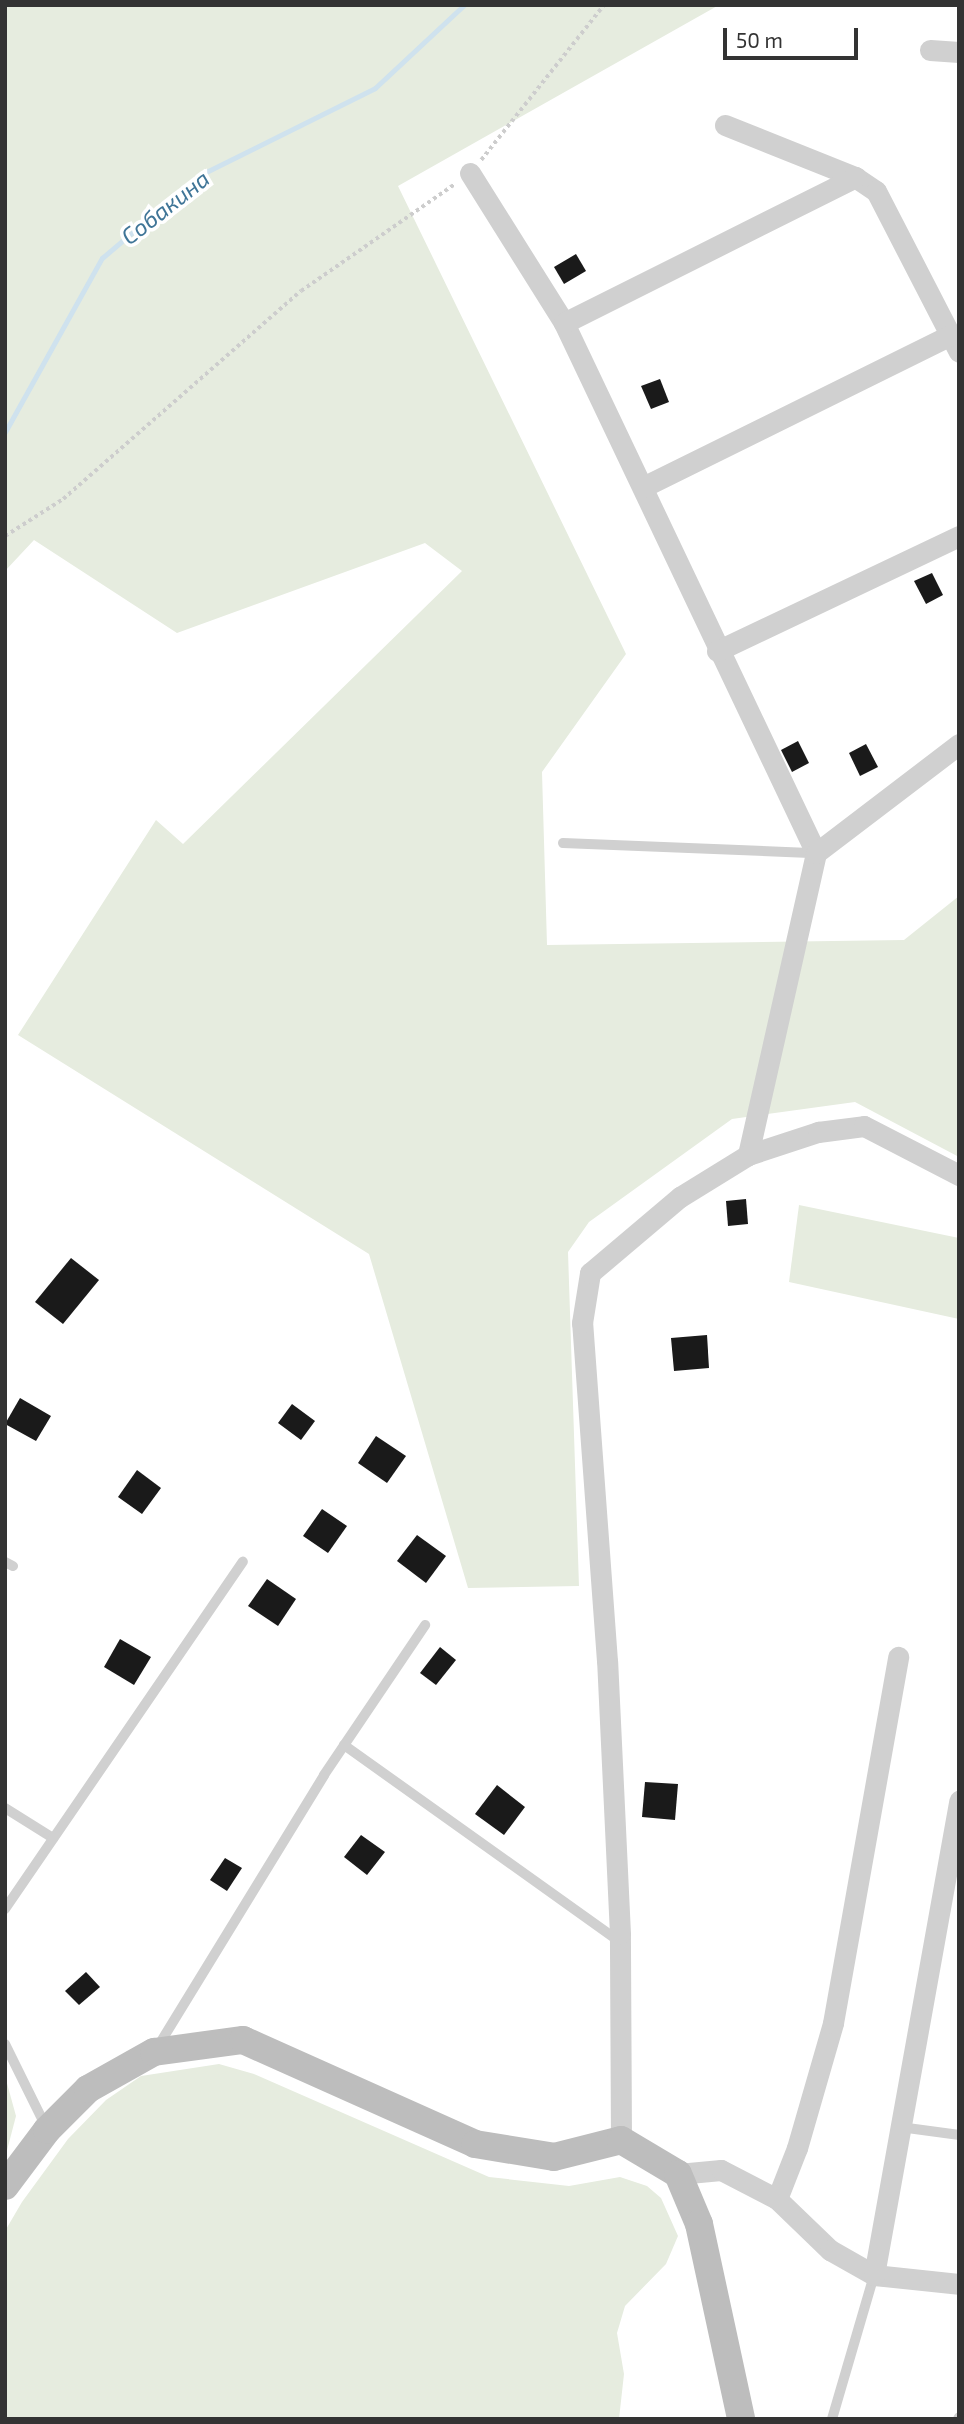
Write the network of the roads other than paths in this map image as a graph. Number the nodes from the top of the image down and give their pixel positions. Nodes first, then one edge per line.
1 (929, 50) dead end
2 (959, 52) edge
3 (725, 125) dead end
4 (470, 173) road end
5 (855, 177) junction
6 (564, 323) junction
7 (954, 344) edge
8 (643, 487) junction
9 (959, 536) edge
10 (717, 651) junction
11 (959, 744) edge
12 (563, 844) dead end
13 (816, 853) junction
14 (748, 1155) junction
15 (959, 1175) edge
16 (243, 1562) dead end
17 (425, 1625) dead end
18 (898, 1657) dead end
19 (344, 1745) junction
20 (959, 1801) edge
21 (5, 1808) edge
22 (53, 1838) junction
23 (5, 1909) edge
24 (620, 1942) junction
25 (5, 2044) edge
26 (154, 2052) junction
27 (901, 2127) junction
28 (47, 2130) junction
29 (959, 2135) edge
30 (621, 2140) junction
31 (678, 2174) junction
32 (5, 2186) edge
33 (777, 2199) junction
34 (874, 2275) junction
35 (959, 2284) edge
36 (741, 2419) edge
37 (832, 2419) edge

1 - 2 street
3 - 5 street
4 - 6 street
5 - 6 street
5 - 7 street
6 - 8 street
7 - 8 street
8 - 10 street
9 - 10 street
10 - 13 street
11 - 13 street
12 - 13 lane
13 - 14 street
14 - 15 street
14 - 24 street
16 - 22 lane
17 - 19 lane
18 - 33 street
19 - 24 lane
19 - 26 lane
20 - 27 street
21 - 22 lane
22 - 23 lane
24 - 30 street
25 - 28 lane
26 - 28 main road
26 - 30 main road
27 - 29 lane
27 - 34 street
28 - 32 main road
30 - 31 main road
31 - 33 street
31 - 36 main road
33 - 34 street
34 - 35 street
34 - 37 lane

